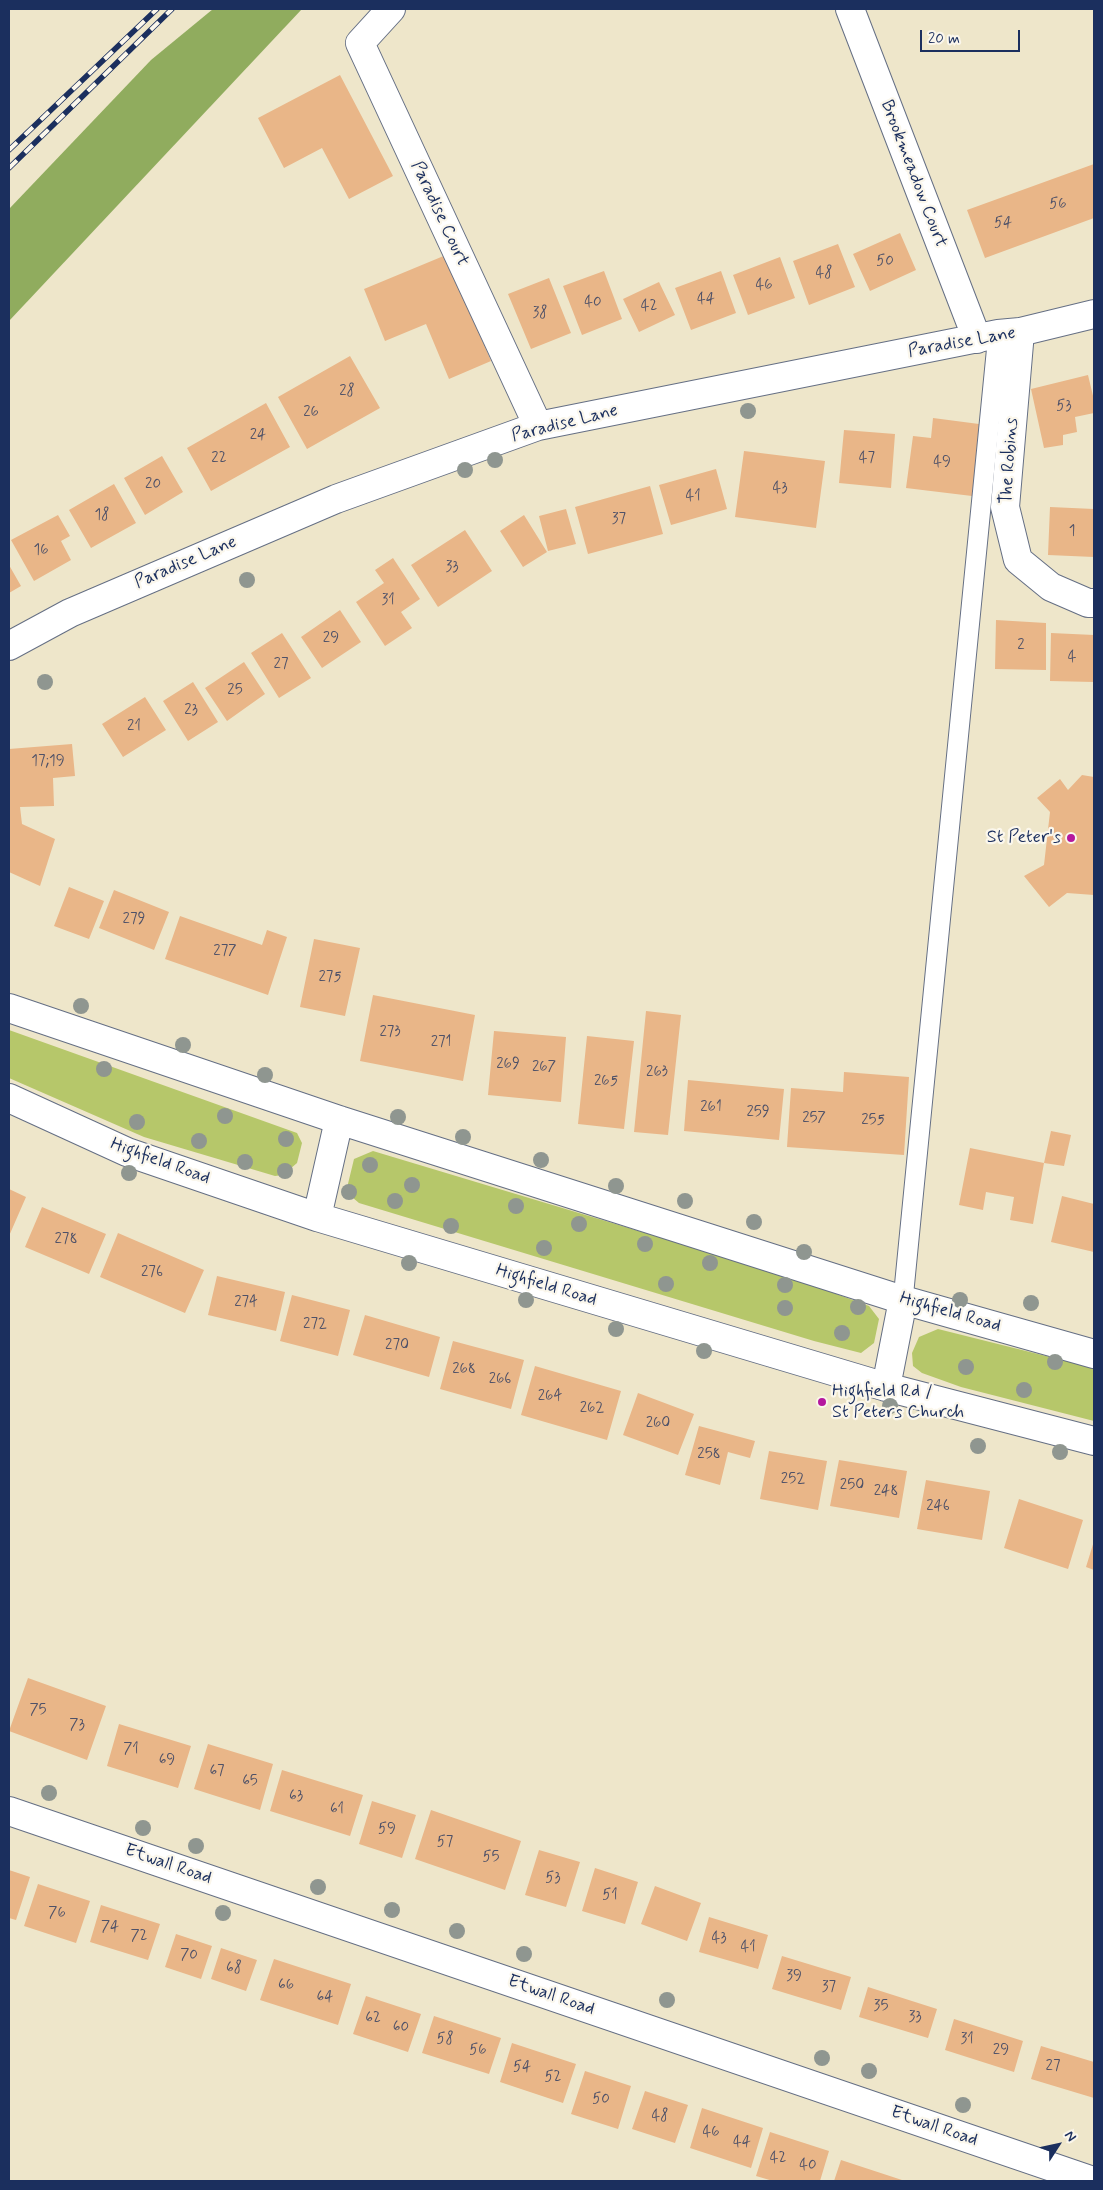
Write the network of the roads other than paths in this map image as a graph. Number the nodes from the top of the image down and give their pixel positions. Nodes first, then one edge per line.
1 (391, 9) edge
2 (850, 9) edge
3 (1094, 314) edge
4 (998, 335) junction
5 (538, 426) junction
6 (1094, 603) edge
7 (9, 646) edge
8 (9, 1008) edge
9 (9, 1098) edge
10 (338, 1120) junction
11 (317, 1217) junction
12 (903, 1300) junction
13 (1094, 1354) edge
14 (886, 1388) junction
15 (1094, 1441) edge
16 (9, 1811) edge
17 (1093, 2181) edge

1 - 5 street, Paradise Court
2 - 4 street, Brookmeadow Court
3 - 4 street, Paradise Lane
4 - 5 street, Paradise Lane
4 - 6 street, The Robins
4 - 12 lane
5 - 7 street, Paradise Lane
8 - 10 street, Highfield Road
9 - 11 street, Highfield Road
10 - 11 street
10 - 12 street, Highfield Road
11 - 14 street, Highfield Road
12 - 13 street, Highfield Road
12 - 14 street
14 - 15 street, Highfield Road
16 - 17 street, Etwall Road

